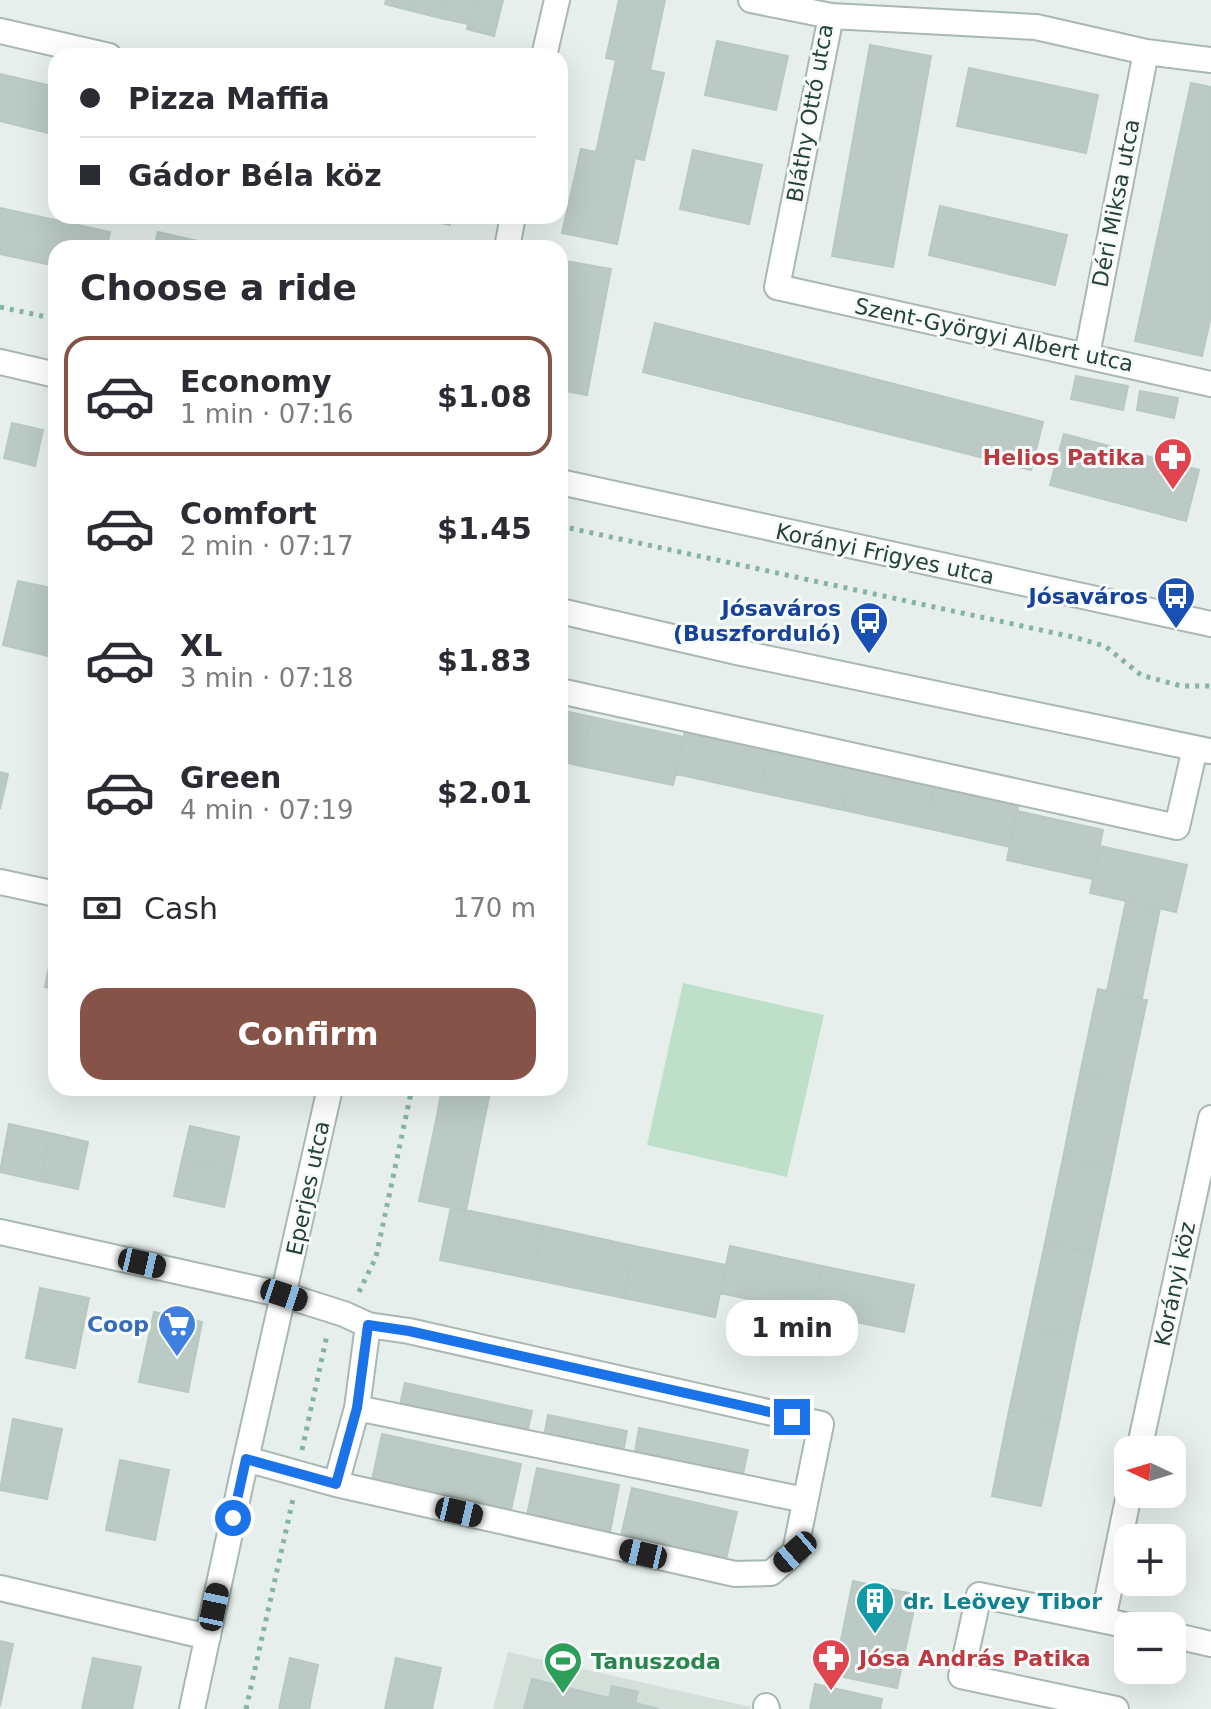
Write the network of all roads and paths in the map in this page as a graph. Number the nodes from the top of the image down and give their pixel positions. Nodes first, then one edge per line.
1 (557, 0) edge
2 (751, 0) edge
3 (831, 16) junction
4 (0, 31) edge
5 (74, 48) edge
6 (546, 48) edge
7 (1146, 52) junction
8 (1209, 52) edge
9 (777, 287) joint
10 (0, 307) edge
11 (48, 317) edge
12 (1087, 355) junction
13 (0, 362) edge
14 (48, 373) edge
15 (1211, 384) edge
16 (568, 484) edge
17 (568, 528) edge
18 (568, 613) edge
19 (1211, 624) edge
20 (1211, 686) edge
21 (568, 693) edge
22 (1203, 750) edge
23 (0, 882) edge
24 (48, 892) edge
25 (328, 1096) edge
26 (410, 1096) edge
27 (1211, 1118) edge
28 (0, 1232) edge
29 (284, 1295) junction
30 (344, 1314) junction
31 (368, 1325) junction
32 (357, 1408) junction
33 (1142, 1436) edge
34 (246, 1459) junction
35 (297, 1473) junction
36 (336, 1484) junction
37 (805, 1500) junction
38 (1126, 1508) edge
39 (0, 1588) edge
40 (1103, 1620) junction
41 (1114, 1622) edge
42 (208, 1637) junction
43 (1186, 1638) edge
44 (1211, 1644) edge
45 (192, 1709) edge
46 (246, 1709) edge
47 (1116, 1709) edge

1 - 6 street
2 - 3 street, Bláthy Ottó utca
3 - 7 street
3 - 9 street, Bláthy Ottó utca
4 - 5 street
7 - 8 street
7 - 12 street, Déri Miksa utca
9 - 12 street, Szent-Györgyi Albert utca
10 - 11 path
12 - 15 street, Szent-Györgyi Albert utca
13 - 14 street
16 - 19 street, Korányi Frigyes utca
17 - 20 path
18 - 22 street
21 - 22 street
23 - 24 street
25 - 29 street, Eperjes utca
26 - 30 path
27 - 33 street, Korányi köz
28 - 29 street
29 - 30 street
29 - 34 street, Eperjes utca
30 - 31 street
30 - 35 path
31 - 32 street
31 - 37 street
32 - 36 street
32 - 37 street
34 - 35 street
34 - 42 street, Eperjes utca
35 - 36 street
35 - 46 path
36 - 37 street
38 - 40 street
39 - 42 street
40 - 41 street
40 - 47 street
42 - 45 street, Eperjes utca
43 - 44 street

